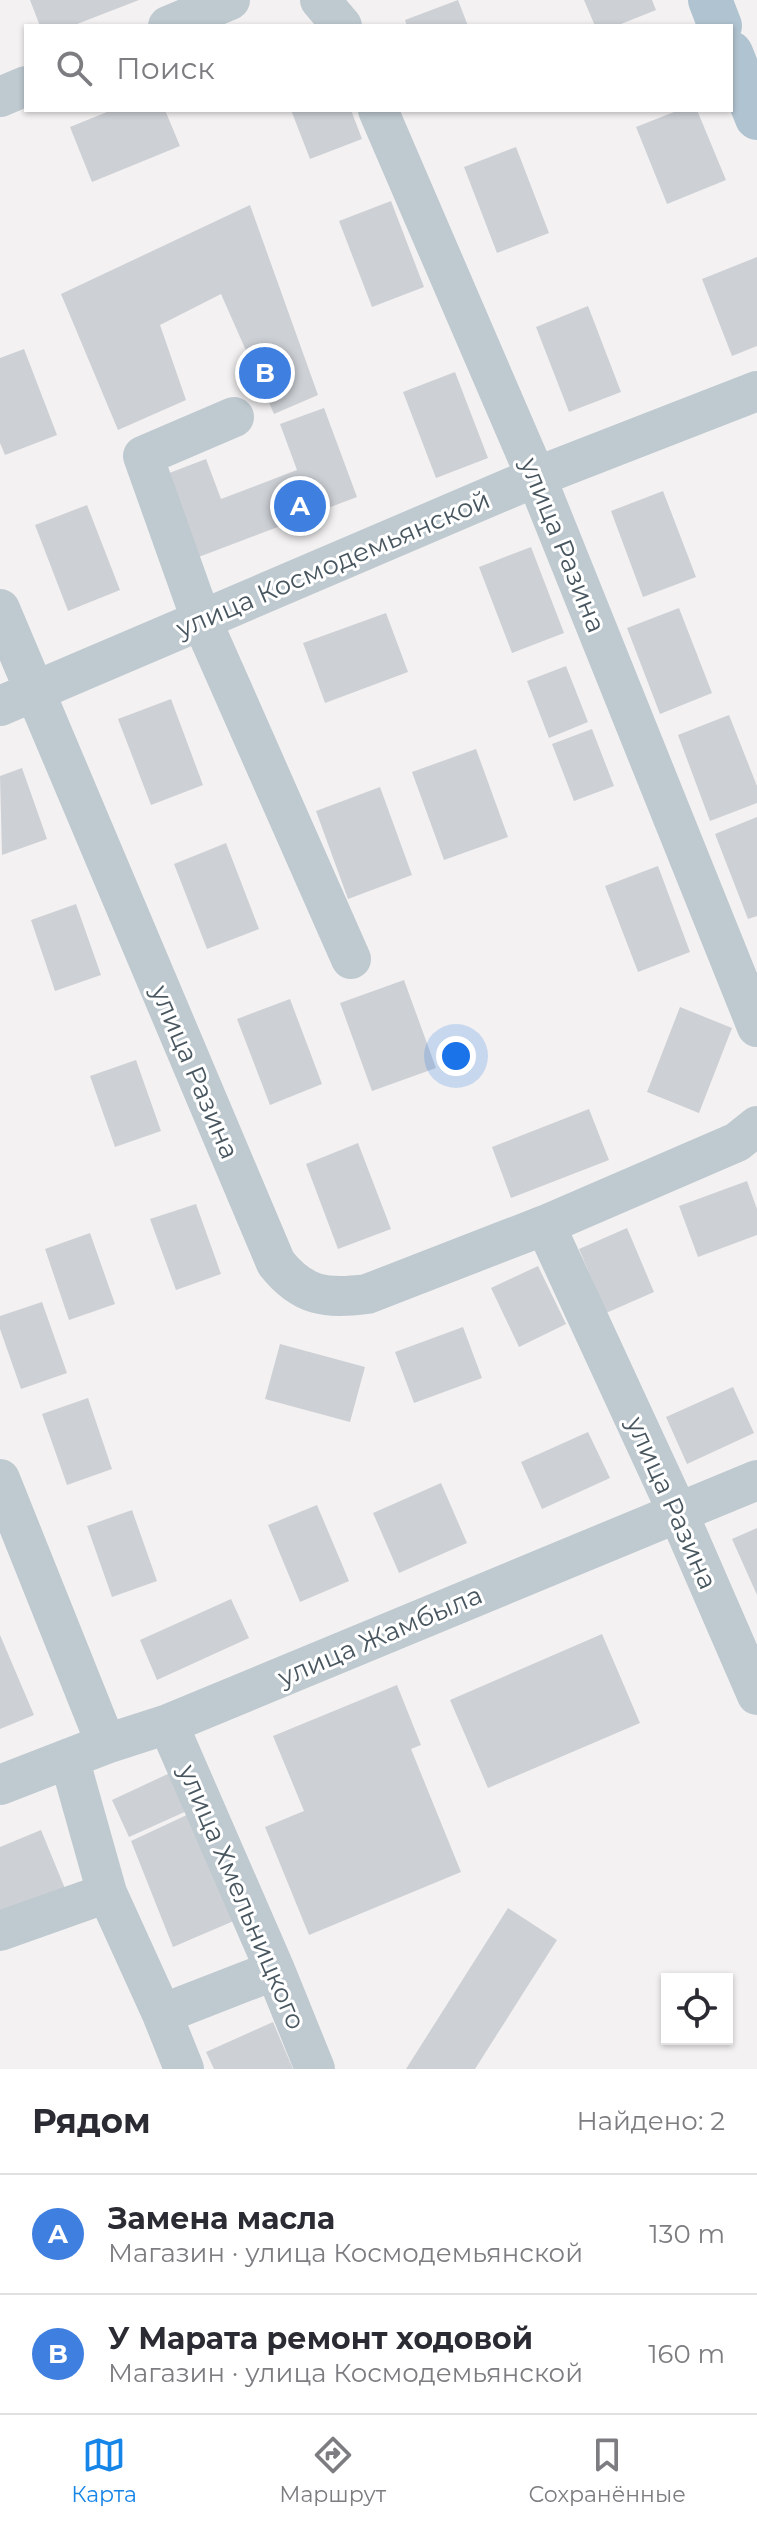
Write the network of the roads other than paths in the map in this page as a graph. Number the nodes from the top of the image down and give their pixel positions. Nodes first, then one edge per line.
1 (230, 0) edge
2 (320, 0) edge
3 (710, 0) edge
4 (173, 24) edge
5 (340, 24) edge
6 (719, 24) edge
7 (733, 58) edge
8 (24, 87) edge
9 (0, 97) edge
10 (379, 112) edge
11 (757, 118) edge
12 (757, 391) edge
13 (234, 417) dead end
14 (536, 477) junction
15 (0, 609) edge
16 (201, 619) junction
17 (17, 699) edge
18 (351, 959) dead end
19 (757, 1027) edge
20 (757, 1126) edge
21 (545, 1225) junction
22 (0, 1479) edge
23 (757, 1480) edge
24 (678, 1513) junction
25 (757, 1695) edge
26 (168, 1724) junction
27 (106, 1744) junction
28 (69, 1758) junction
29 (0, 1785) edge
30 (107, 1893) junction
31 (0, 1931) edge
32 (275, 1970) junction
33 (162, 2014) junction
34 (184, 2069) edge
35 (315, 2069) edge

1 - 4 street
2 - 5 street
3 - 6 main road
7 - 11 main road
8 - 9 street
10 - 14 street, улица Разина
12 - 14 street, улица Космодемьянской
13 - 16 street
14 - 16 street, улица Космодемьянской
14 - 19 street, улица Разина
15 - 17 street, улица Разина
16 - 17 street, улица Космодемьянской
16 - 18 street
17 - 21 street, улица Разина
20 - 21 street, улица Разина
21 - 24 street, улица Разина
22 - 27 street
23 - 24 street, улица Жамбыла
24 - 25 street, улица Разина
24 - 26 street, улица Жамбыла
26 - 27 street, улица Жамбыла
26 - 32 street, улица Хмельницкого
27 - 28 street, улица Жамбыла
28 - 29 street, улица Жамбыла
28 - 30 street
30 - 31 street
30 - 33 street
32 - 33 street
32 - 35 street, улица Хмельницкого
33 - 34 street

